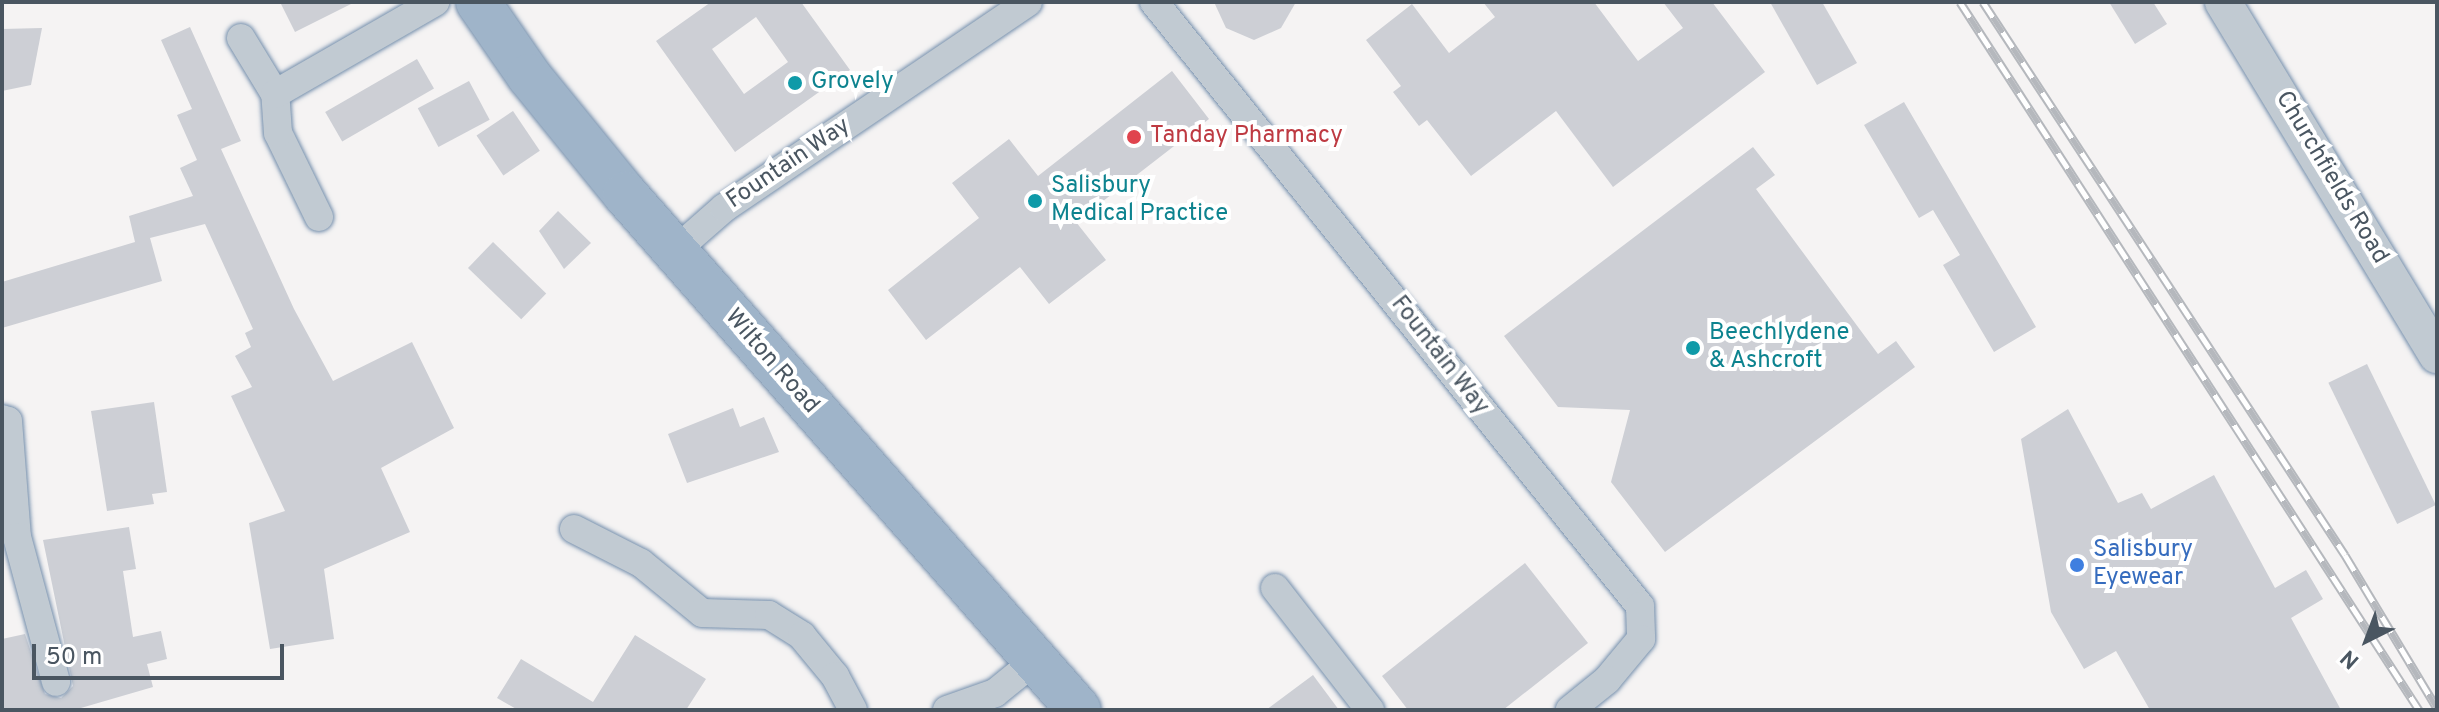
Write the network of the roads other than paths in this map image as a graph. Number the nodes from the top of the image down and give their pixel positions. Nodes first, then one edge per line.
1 (435, 2) edge
2 (478, 2) edge
3 (1028, 2) edge
4 (1154, 2) edge
5 (2223, 2) edge
6 (241, 38) dead end
7 (275, 94) junction
8 (319, 217) dead end
9 (675, 251) junction
10 (2437, 355) edge
11 (2, 419) edge
12 (574, 529) dead end
13 (1275, 588) dead end
14 (1038, 658) junction
15 (56, 682) dead end
16 (853, 710) edge
17 (947, 710) edge
18 (1079, 710) edge
19 (1370, 710) edge
20 (1570, 710) edge

1 - 7 street
2 - 9 highway, Wilton Road
3 - 9 street, Fountain Way
4 - 20 street, Fountain Way
5 - 10 street, Churchfields Road
6 - 7 street
7 - 8 street
9 - 14 highway, Wilton Road
11 - 15 street
12 - 16 street
13 - 19 street
14 - 17 street
14 - 18 highway, Wilton Road

